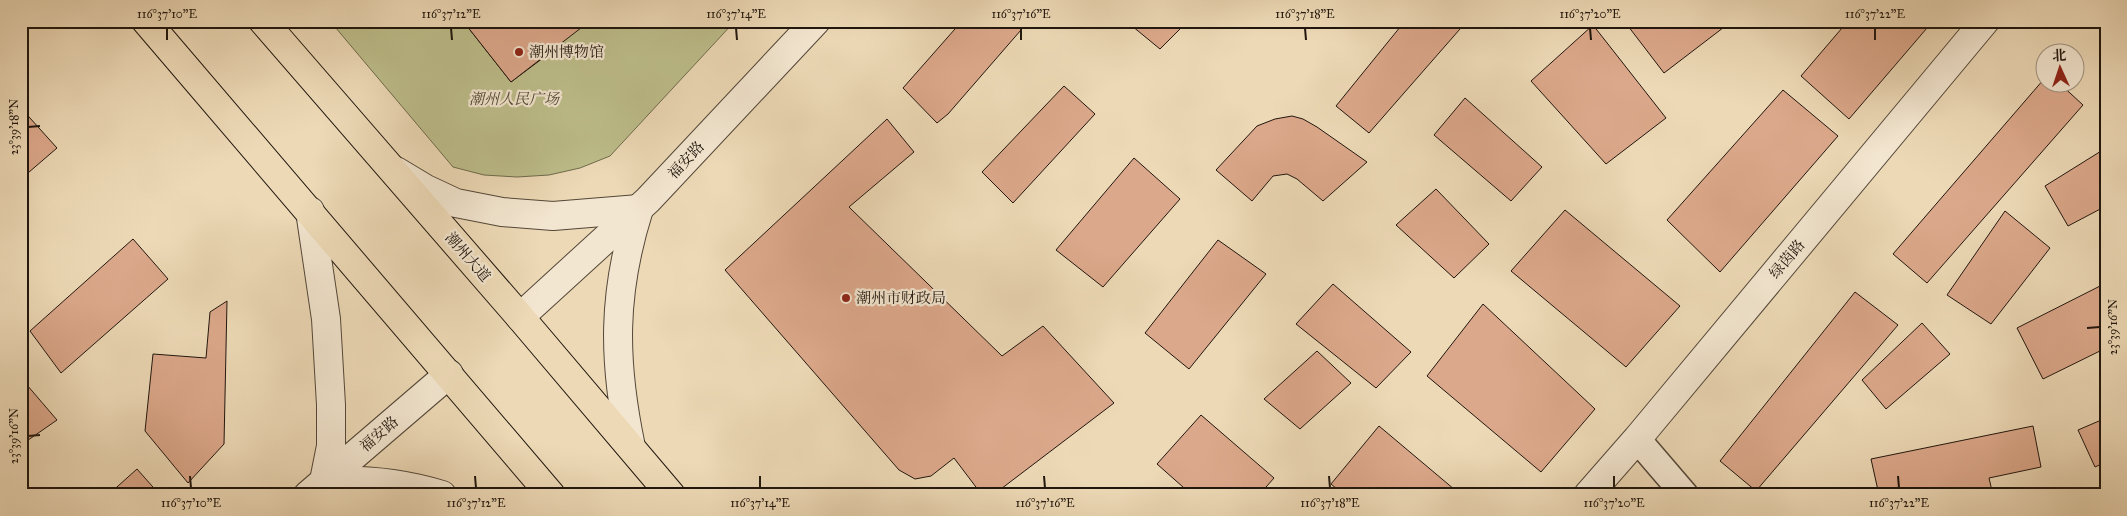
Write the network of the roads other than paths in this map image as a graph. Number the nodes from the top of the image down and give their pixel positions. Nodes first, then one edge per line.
1 (146, 21) edge
2 (264, 21) edge
3 (816, 21) edge
4 (1985, 21) edge
5 (392, 169) junction
6 (639, 209) junction
7 (310, 211) junction
8 (520, 317) junction
9 (449, 374) junction
10 (1637, 439) junction
11 (631, 447) junction
12 (316, 488) edge
13 (442, 495) edge
14 (551, 495) edge
15 (671, 495) edge
16 (1588, 495) edge
17 (1685, 495) edge

1 - 7 highway
2 - 5 highway, 潮州大道
3 - 6 street, 福安路
4 - 10 street, 绿茵路
5 - 6 street
5 - 8 highway, 潮州大道
6 - 8 street, 福安路
6 - 11 street
7 - 9 highway
7 - 12 street
8 - 11 highway, 潮州大道
9 - 12 street, 福安路
9 - 14 highway
10 - 16 street, 绿茵路
10 - 17 street
11 - 15 highway, 潮州大道
12 - 13 street

